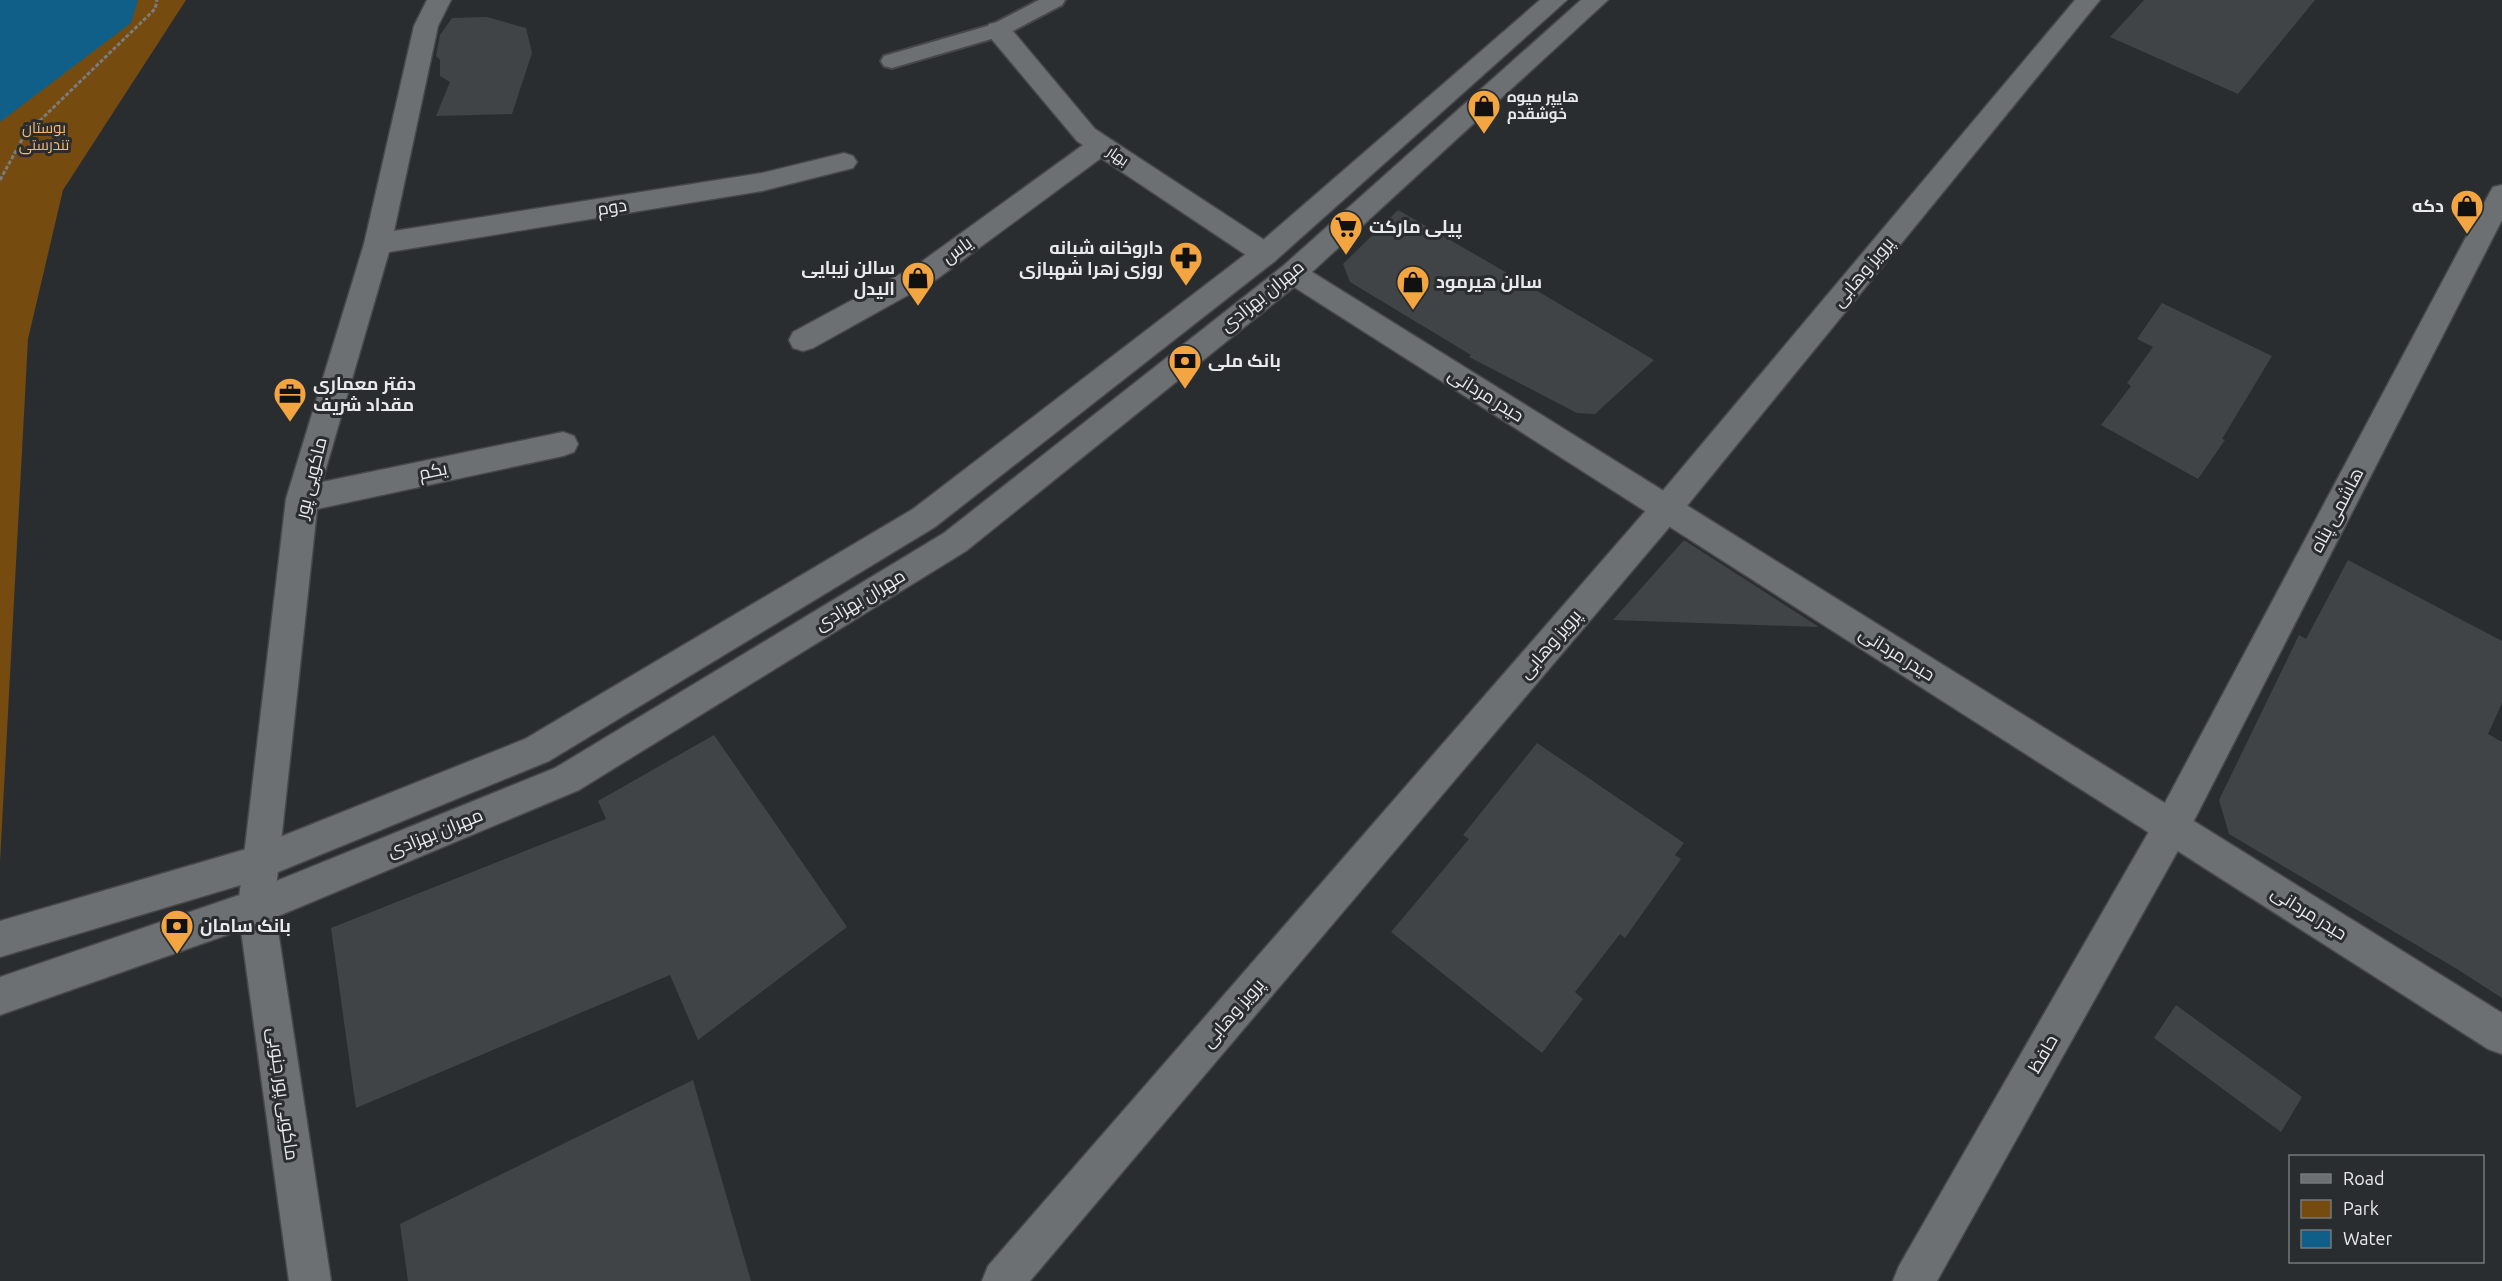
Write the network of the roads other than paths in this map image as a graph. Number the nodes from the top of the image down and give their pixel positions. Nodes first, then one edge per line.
1 (439, 0) edge
2 (1055, 0) edge
3 (1554, 0) edge
4 (1596, 0) edge
5 (2088, 0) edge
6 (998, 30) junction
7 (892, 61) dead end
8 (1101, 145) junction
9 (844, 162) dead end
10 (2502, 194) edge
11 (378, 244) junction
12 (1265, 254) junction
13 (1293, 273) junction
14 (803, 340) dead end
15 (563, 444) dead end
16 (302, 499) junction
17 (1666, 509) junction
18 (2172, 826) junction
19 (261, 862) junction
20 (256, 907) junction
21 (0, 939) edge
22 (0, 996) edge
23 (2502, 1035) edge
24 (310, 1281) edge
25 (1003, 1281) edge
26 (1914, 1281) edge

1 - 11 street, ماکویی‌ پور
2 - 6 lane
3 - 12 street, مهران بهزادی
4 - 13 street, مهران بهزادی
5 - 17 street, پرویز وهابی
6 - 7 lane
6 - 8 street, بهار
8 - 12 street, بهار
8 - 14 street, یاس
9 - 11 street, دوم
10 - 18 street, هاشمی پناه
11 - 16 street, ماکویی‌ پور
12 - 19 street, مهران بهزادی
13 - 17 street, حیدر مردانی
13 - 20 street, مهران بهزادی
15 - 16 street, یکم
16 - 19 street, ماکویی‌ پور
17 - 18 street, حیدر مردانی
17 - 25 street, پرویز وهابی
18 - 23 street, حیدر مردانی
18 - 26 street, حافظ
19 - 20 street, ماکویی‌ پور
19 - 21 street, مهران بهزادی
20 - 22 street, مهران بهزادی
20 - 24 street, ماکویی‌ پور جنوبی

